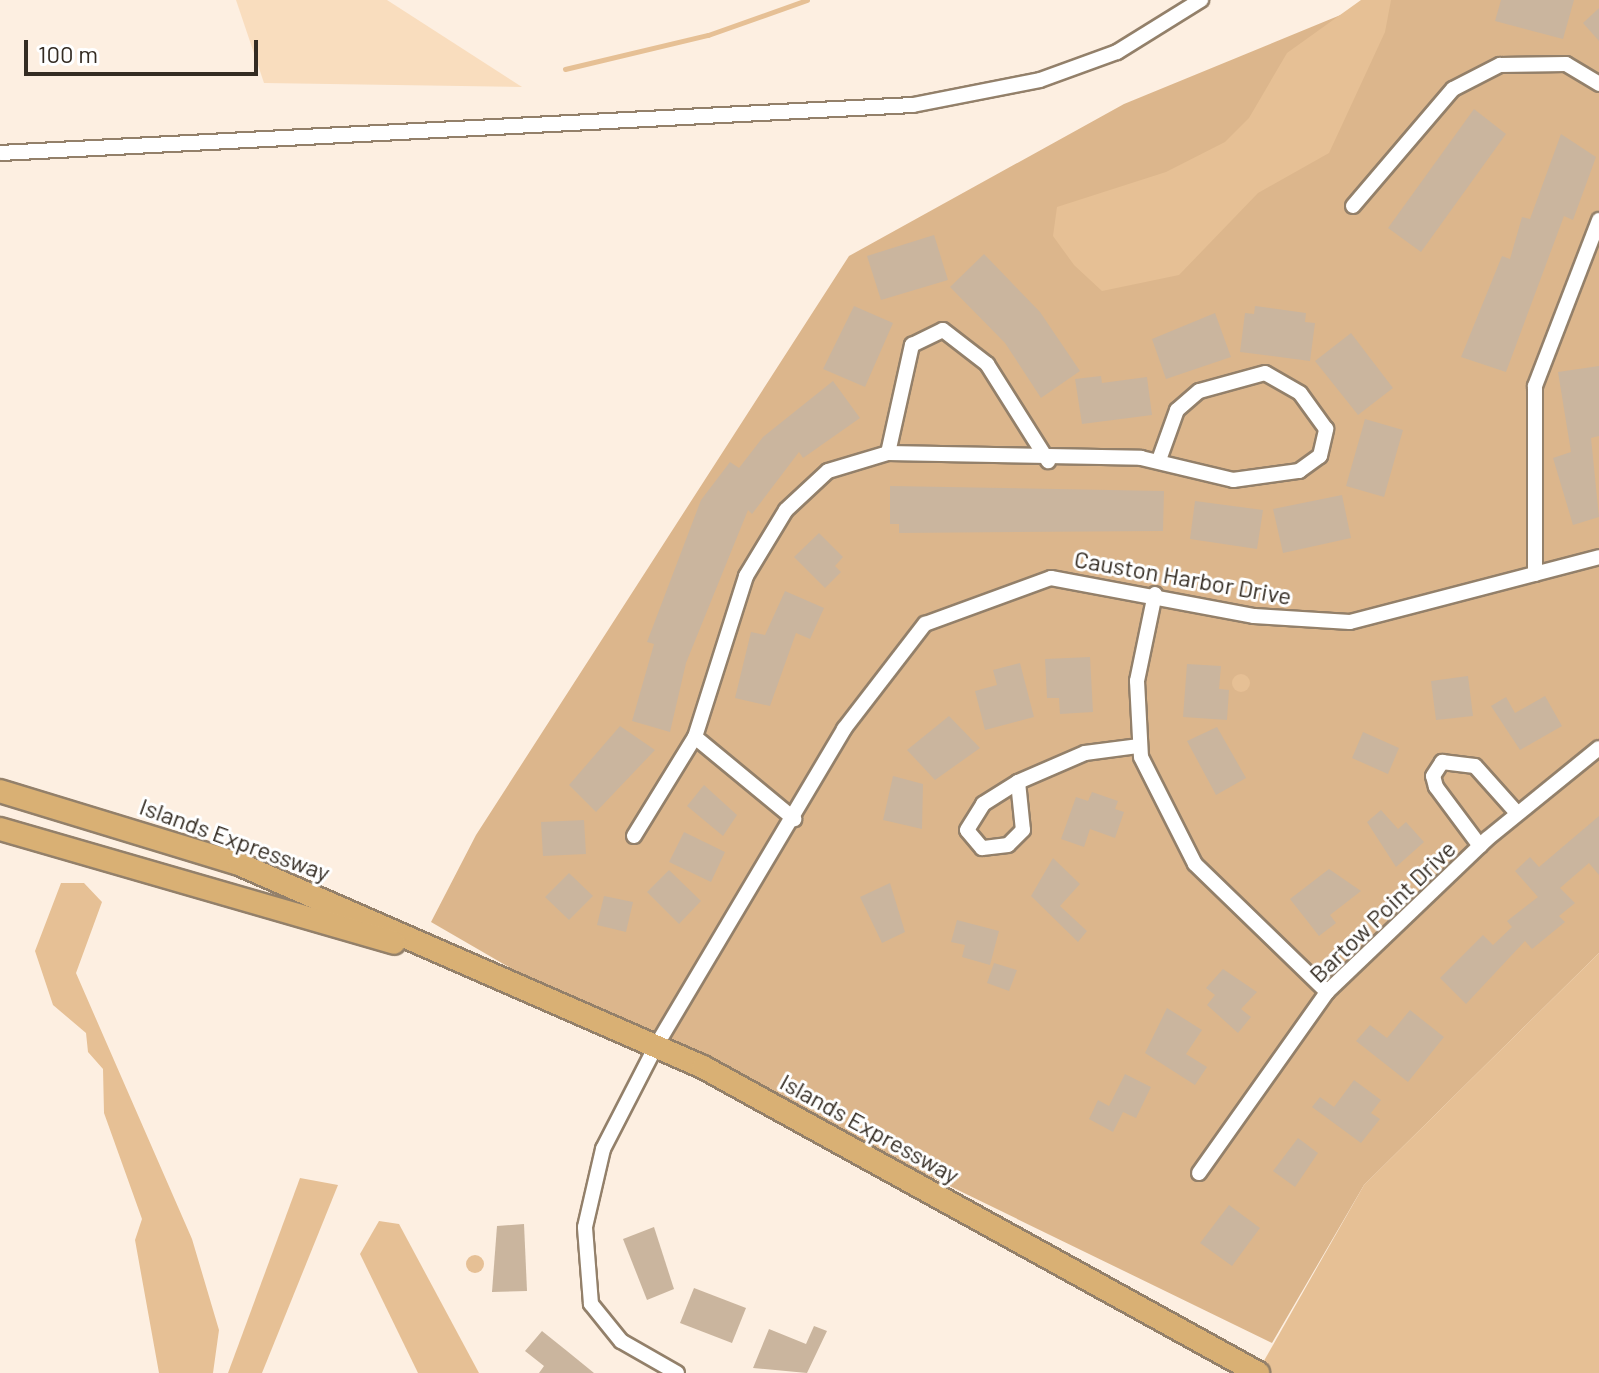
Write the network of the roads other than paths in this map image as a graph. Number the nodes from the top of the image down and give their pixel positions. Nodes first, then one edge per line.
1 (1201, 0) edge
2 (1599, 84) edge
3 (0, 153) edge
4 (1353, 206) dead end
5 (1599, 220) edge
6 (888, 453) junction
7 (1159, 460) junction
8 (1048, 461) junction
9 (1599, 557) edge
10 (1535, 574) junction
11 (1155, 594) junction
12 (695, 737) junction
13 (1138, 746) junction
14 (1599, 748) edge
15 (1018, 782) junction
16 (0, 791) edge
17 (1517, 813) junction
18 (794, 819) junction
19 (0, 829) edge
20 (634, 836) dead end
21 (1480, 846) junction
22 (444, 954) junction
23 (1327, 992) junction
24 (656, 1046) junction
25 (1199, 1173) dead end
26 (677, 1373) edge
27 (1258, 1373) edge

1 - 3 street
2 - 4 street
5 - 10 street
6 - 8 street
6 - 8 street
6 - 12 street
7 - 7 street
7 - 8 street
9 - 10 street, Causton Harbor Drive
10 - 11 street, Causton Harbor Drive
11 - 13 street
11 - 18 street, Causton Harbor Drive
12 - 18 street
12 - 20 street
13 - 15 street
13 - 23 street
14 - 17 street, Bartow Point Drive
15 - 15 street
16 - 22 main road, Islands Expressway
17 - 21 street, Bartow Point Drive
17 - 21 street
18 - 24 street, Causton Harbor Drive
19 - 22 main road, Islands Expressway
21 - 23 street, Bartow Point Drive
22 - 24 main road, Islands Expressway
23 - 25 street, Bartow Point Drive
24 - 26 street, Causton Harbor Drive
24 - 27 main road, Islands Expressway

